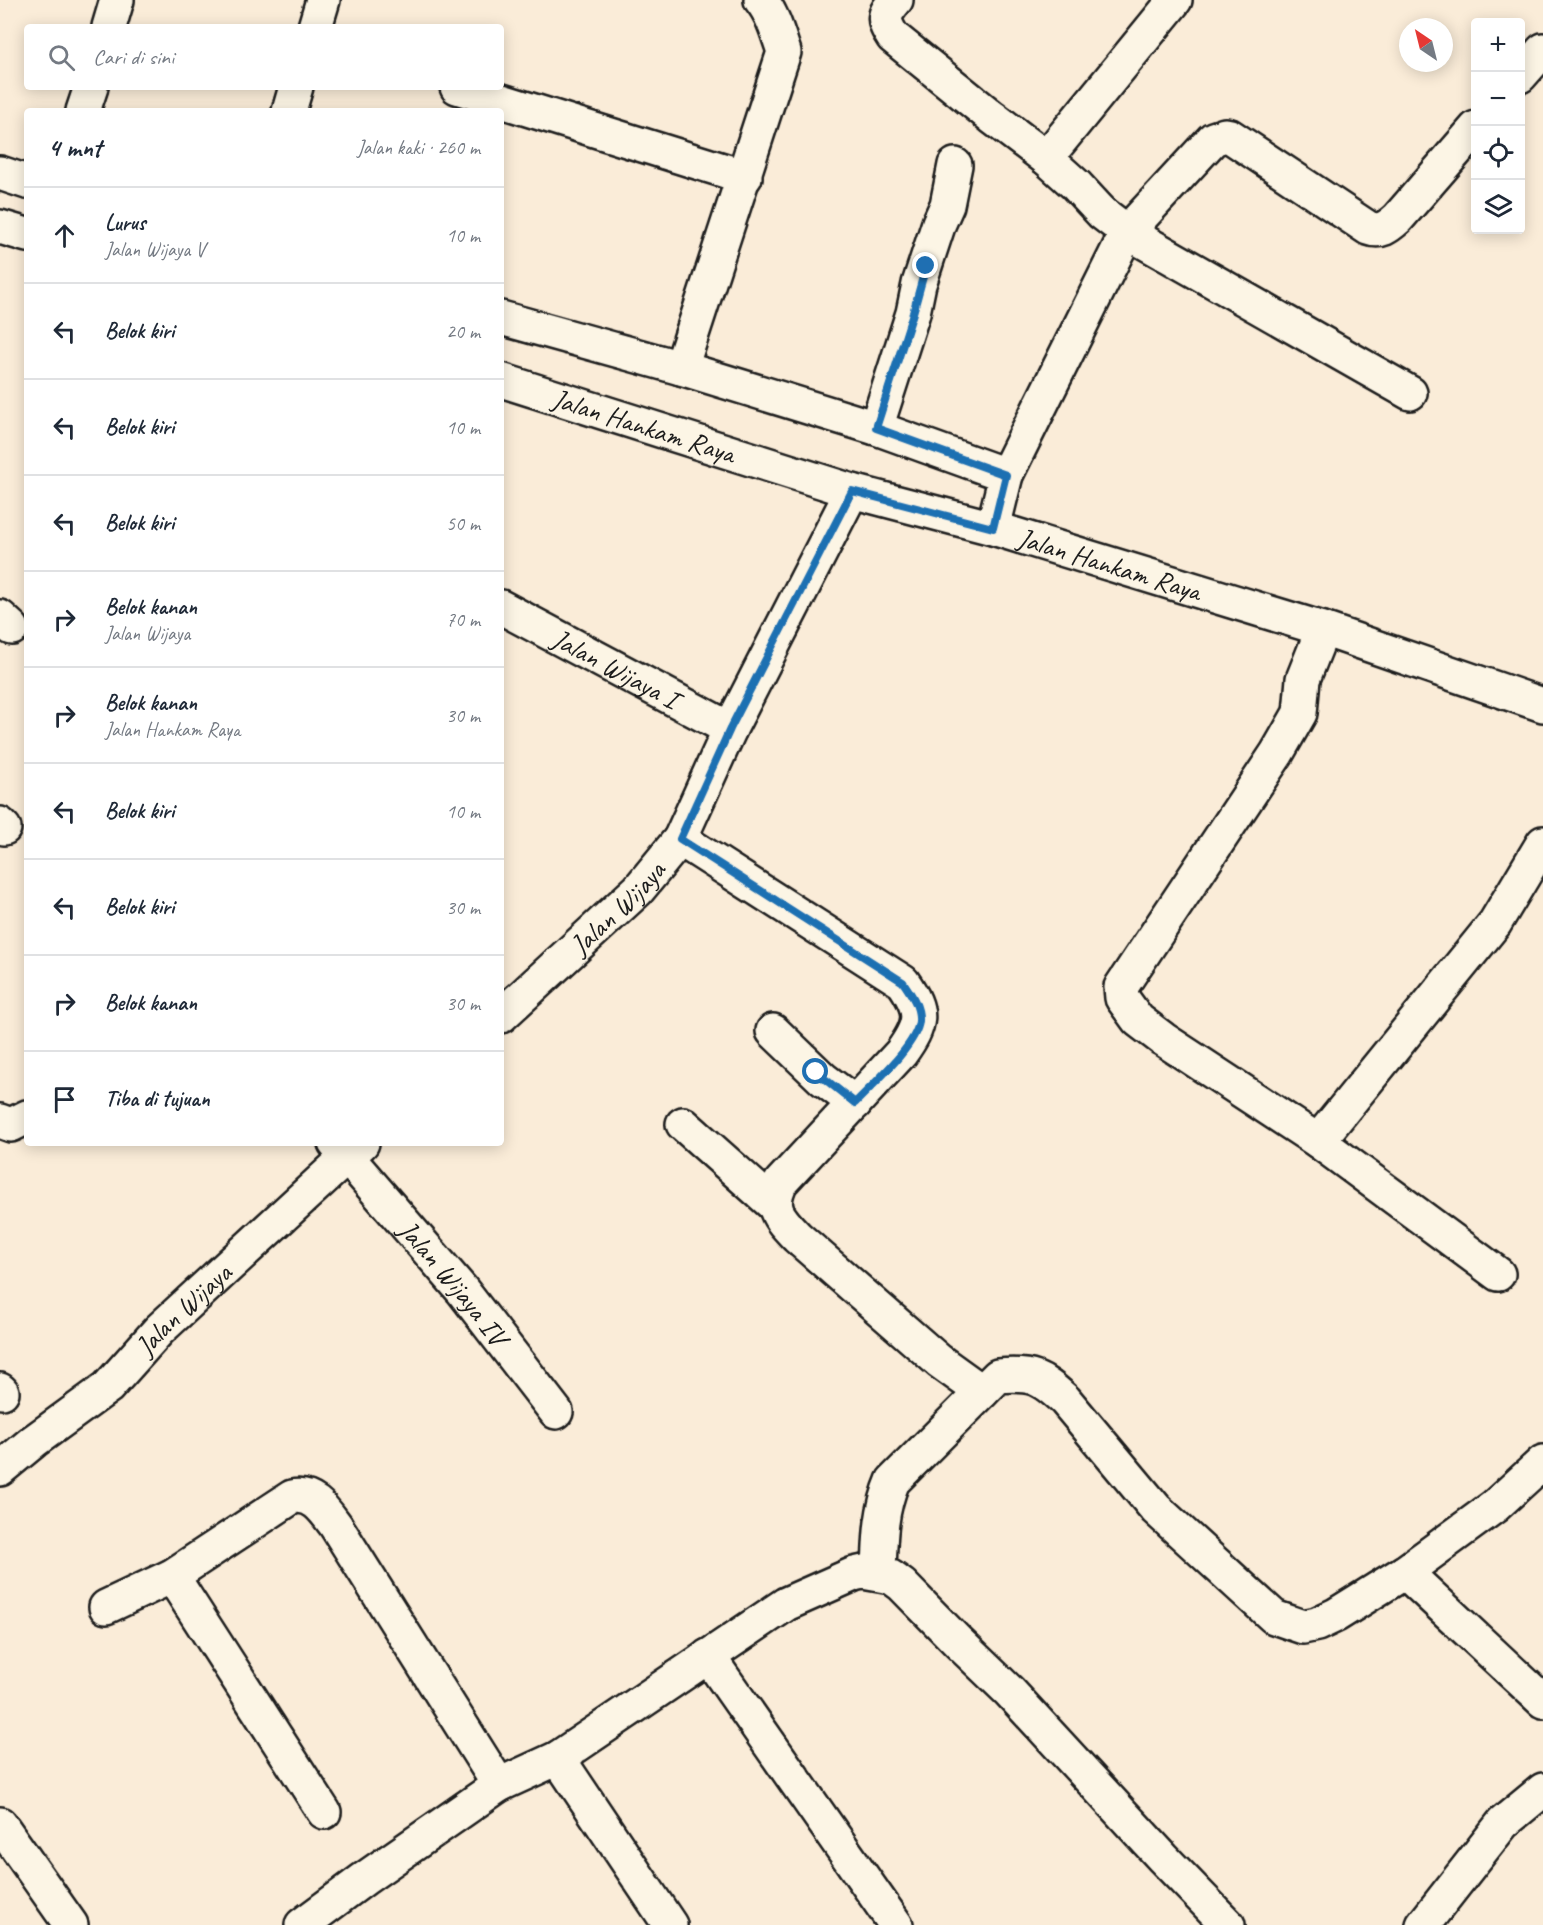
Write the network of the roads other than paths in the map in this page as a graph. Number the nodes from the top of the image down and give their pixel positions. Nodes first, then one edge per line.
1 (117, 0) edge
2 (323, 0) edge
3 (761, 0) edge
4 (896, 0) edge
5 (1175, 0) edge
6 (110, 24) edge
7 (316, 24) edge
8 (1543, 50) edge
9 (1524, 72) edge
10 (90, 90) edge
11 (295, 90) edge
12 (467, 90) edge
13 (84, 108) edge
14 (290, 108) edge
15 (1471, 134) edge
16 (1046, 158) junction
17 (955, 165) dead end
18 (0, 173) edge
19 (745, 177) junction
20 (24, 181) edge
21 (0, 227) edge
22 (1127, 232) junction
23 (24, 234) edge
24 (504, 319) edge
25 (681, 368) junction
26 (504, 381) edge
27 (1410, 393) dead end
28 (876, 428) junction
29 (1006, 475) junction
30 (852, 491) junction
31 (993, 528) junction
32 (504, 609) edge
33 (1323, 630) junction
34 (1543, 705) edge
35 (730, 729) junction
36 (680, 839) junction
37 (1543, 843) edge
38 (504, 1013) edge
39 (773, 1031) dead end
40 (855, 1103) junction
41 (24, 1119) edge
42 (0, 1121) edge
43 (683, 1124) dead end
44 (1318, 1141) junction
45 (348, 1148) edge
46 (775, 1206) junction
47 (1498, 1274) dead end
48 (982, 1392) junction
49 (556, 1412) dead end
50 (1543, 1462) edge
51 (0, 1469) edge
52 (1405, 1572) junction
53 (879, 1574) junction
54 (172, 1576) junction
55 (106, 1607) dead end
56 (708, 1656) junction
57 (1543, 1701) edge
58 (558, 1758) junction
59 (499, 1785) junction
60 (1543, 1790) edge
61 (324, 1812) dead end
62 (0, 1824) edge
63 (71, 1925) edge
64 (302, 1925) edge
65 (670, 1925) edge
66 (896, 1925) edge
67 (1228, 1925) edge
68 (1423, 1925) edge

1 - 6 street
2 - 7 street
3 - 19 street
4 - 16 street
5 - 16 street
8 - 9 street
10 - 13 street
11 - 14 street
12 - 19 street
15 - 22 street
16 - 22 street
17 - 28 street
18 - 20 street
19 - 25 street
21 - 23 street
22 - 27 street
22 - 29 street
24 - 25 street
25 - 28 street
26 - 30 street, Jalan Hankam Raya
28 - 29 street
29 - 31 street
30 - 31 street, Jalan Hankam Raya
30 - 35 street, Jalan Wijaya
31 - 33 street, Jalan Hankam Raya
32 - 35 street, Jalan Wijaya I
33 - 34 street, Jalan Hankam Raya
33 - 44 street
35 - 36 street, Jalan Wijaya
36 - 38 street, Jalan Wijaya
36 - 40 street
37 - 44 street
39 - 40 street
40 - 46 street
41 - 42 street
43 - 46 street
44 - 47 street
45 - 49 street, Jalan Wijaya IV
45 - 51 street, Jalan Wijaya
46 - 48 street
48 - 52 street
48 - 53 street
50 - 52 street
52 - 57 street
53 - 56 street
53 - 67 street
54 - 55 street
54 - 59 street
54 - 61 street
56 - 58 street
56 - 66 street
58 - 59 street
58 - 65 street
59 - 64 street
60 - 68 street
62 - 63 street

